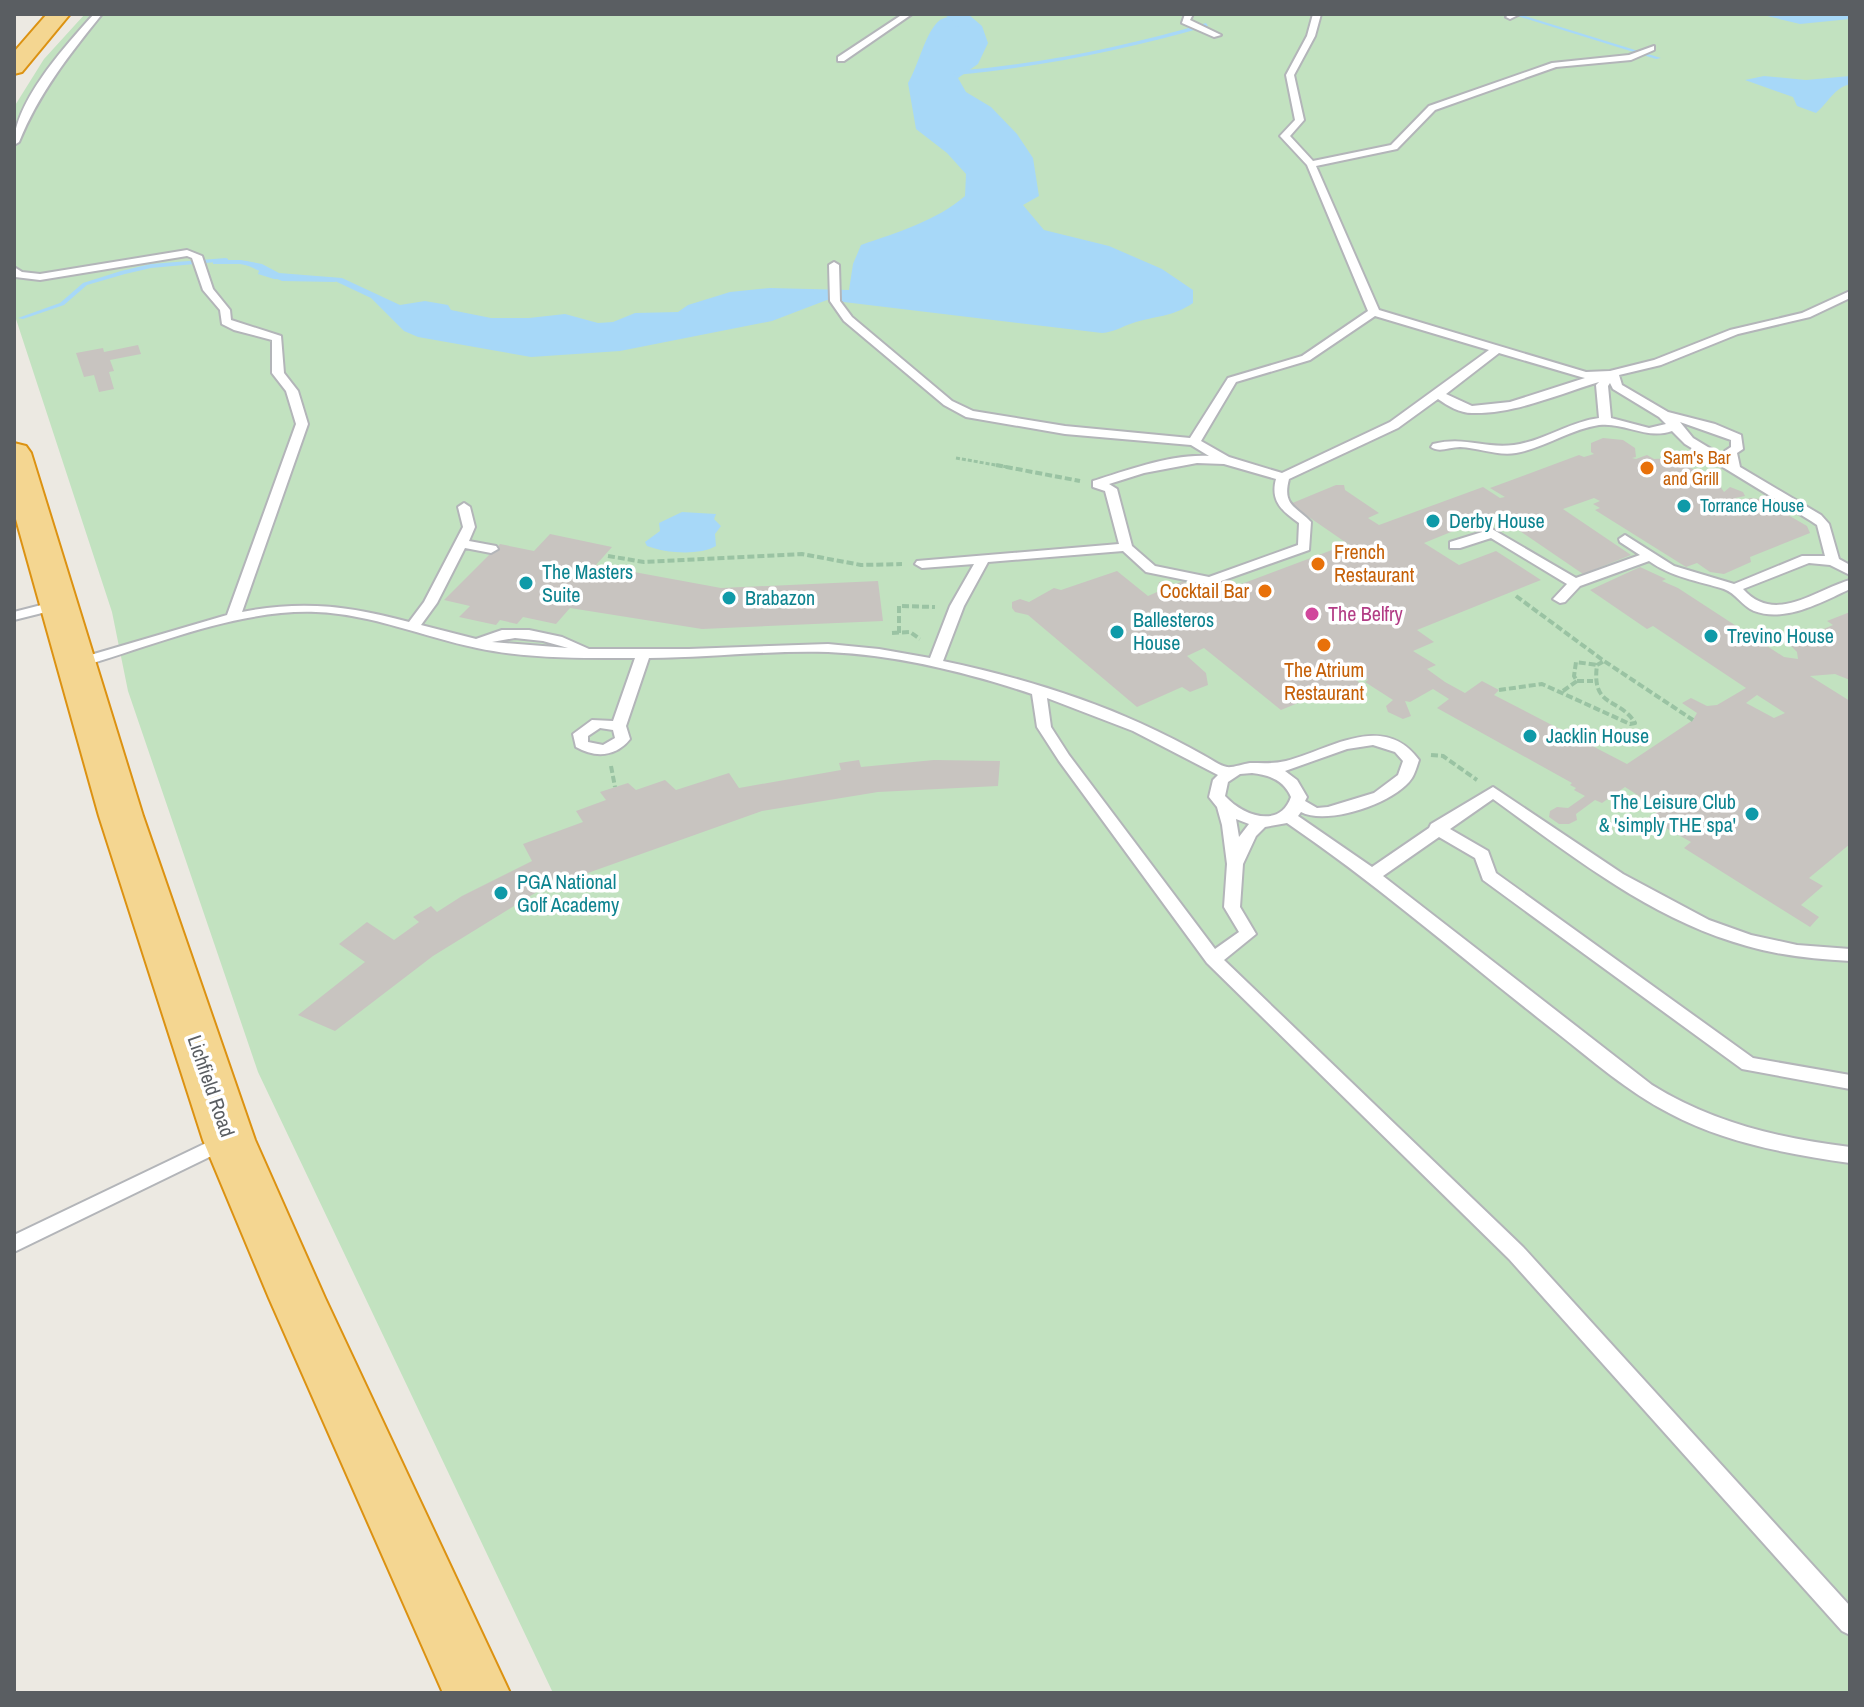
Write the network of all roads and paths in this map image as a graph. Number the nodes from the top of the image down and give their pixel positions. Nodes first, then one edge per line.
1 (59, 14) edge
2 (98, 14) edge
3 (908, 14) edge
4 (1189, 14) edge
5 (1317, 14) edge
6 (1217, 35) dead end
7 (1651, 48) dead end
8 (841, 59) dead end
9 (14, 67) edge
10 (14, 142) edge
11 (1311, 164) junction
12 (834, 265) dead end
13 (14, 270) edge
14 (1850, 294) edge
15 (1374, 312) junction
16 (1499, 348) junction
17 (1613, 374) junction
18 (1584, 379) junction
19 (1602, 385) junction
20 (1617, 387) junction
21 (1438, 394) junction
22 (1663, 414) junction
23 (1605, 421) junction
24 (1675, 424) junction
25 (1656, 433) junction
26 (1689, 441) junction
27 (1195, 446) junction
28 (1437, 447) dead end
29 (14, 453) edge
30 (956, 458) dead end
31 (1734, 466) junction
32 (1283, 477) junction
33 (1097, 484) junction
34 (464, 507) dead end
35 (1625, 539) dead end
36 (1124, 541) junction
37 (461, 543) junction
38 (1455, 545) dead end
39 (491, 549) dead end
40 (608, 556) dead end
41 (1650, 556) junction
42 (984, 558) junction
43 (1833, 561) junction
44 (922, 564) joint
45 (1850, 571) edge
46 (1575, 583) junction
47 (1850, 584) edge
48 (1735, 588) junction
49 (1516, 596) dead end
50 (1560, 599) dead end
51 (942, 607) dead end
52 (36, 611) edge
53 (233, 619) junction
54 (413, 626) junction
55 (899, 633) dead end
56 (643, 655) junction
57 (1604, 661) junction
58 (74, 664) junction
59 (935, 664) junction
60 (1597, 665) junction
61 (1577, 681) junction
62 (1593, 681) junction
63 (1499, 690) dead end
64 (1563, 691) junction
65 (1039, 692) junction
66 (1602, 699) junction
67 (1586, 702) junction
68 (1693, 720) dead end
69 (619, 726) dead end
70 (1406, 752) junction
71 (1268, 770) junction
72 (1228, 774) junction
73 (1493, 792) junction
74 (1224, 808) junction
75 (1292, 810) junction
76 (1261, 822) junction
77 (1437, 828) junction
78 (1235, 864) junction
79 (1374, 874) junction
80 (1850, 955) edge
81 (1213, 959) junction
82 (1850, 1082) edge
83 (229, 1140) junction
84 (1850, 1155) edge
85 (14, 1244) edge
86 (1850, 1623) edge
87 (477, 1693) edge

1 - 9 highway
2 - 10 lane
3 - 8 lane
4 - 6 lane
5 - 11 lane
7 - 11 lane
11 - 15 lane
12 - 27 lane
13 - 53 lane
14 - 17 lane
15 - 16 lane
15 - 27 lane
16 - 18 lane
16 - 21 lane
17 - 18 lane
17 - 19 lane
17 - 20 lane
18 - 19 lane
18 - 21 lane
19 - 20 lane
19 - 23 lane
20 - 22 lane
21 - 32 lane
22 - 24 lane
22 - 31 lane
23 - 25 lane
23 - 28 lane
24 - 25 lane
24 - 26 lane
25 - 26 lane
26 - 31 lane
27 - 32 lane
27 - 33 lane
29 - 52 highway, Lichfield Road
30 - 33 path
31 - 43 lane
32 - 36 lane
33 - 36 lane
34 - 37 lane
35 - 41 lane
36 - 42 lane
37 - 39 lane
37 - 54 lane
38 - 46 lane
40 - 44 path
41 - 46 lane
41 - 48 lane
42 - 44 lane
42 - 59 lane
43 - 45 lane
43 - 48 lane
46 - 50 lane
47 - 48 lane
49 - 57 path
51 - 55 path
52 - 58 highway, Lichfield Road
53 - 54 lane
53 - 58 lane
54 - 56 lane
56 - 59 lane
56 - 69 lane
57 - 60 path
57 - 68 path
58 - 83 highway, Lichfield Road
59 - 65 lane
60 - 61 path
60 - 62 path
61 - 62 path
61 - 64 path
62 - 66 path
63 - 64 path
64 - 67 path
65 - 72 lane
65 - 81 lane
66 - 67 path
66 - 67 path
70 - 71 lane
70 - 73 path
70 - 75 lane
71 - 72 lane
71 - 75 lane
72 - 74 lane
73 - 77 lane
73 - 80 lane
74 - 76 lane
74 - 78 lane
75 - 76 lane
75 - 79 lane
76 - 78 lane
77 - 79 lane
77 - 82 lane
78 - 81 lane
79 - 84 lane
81 - 86 lane
83 - 85 lane
83 - 87 highway, Lichfield Road

